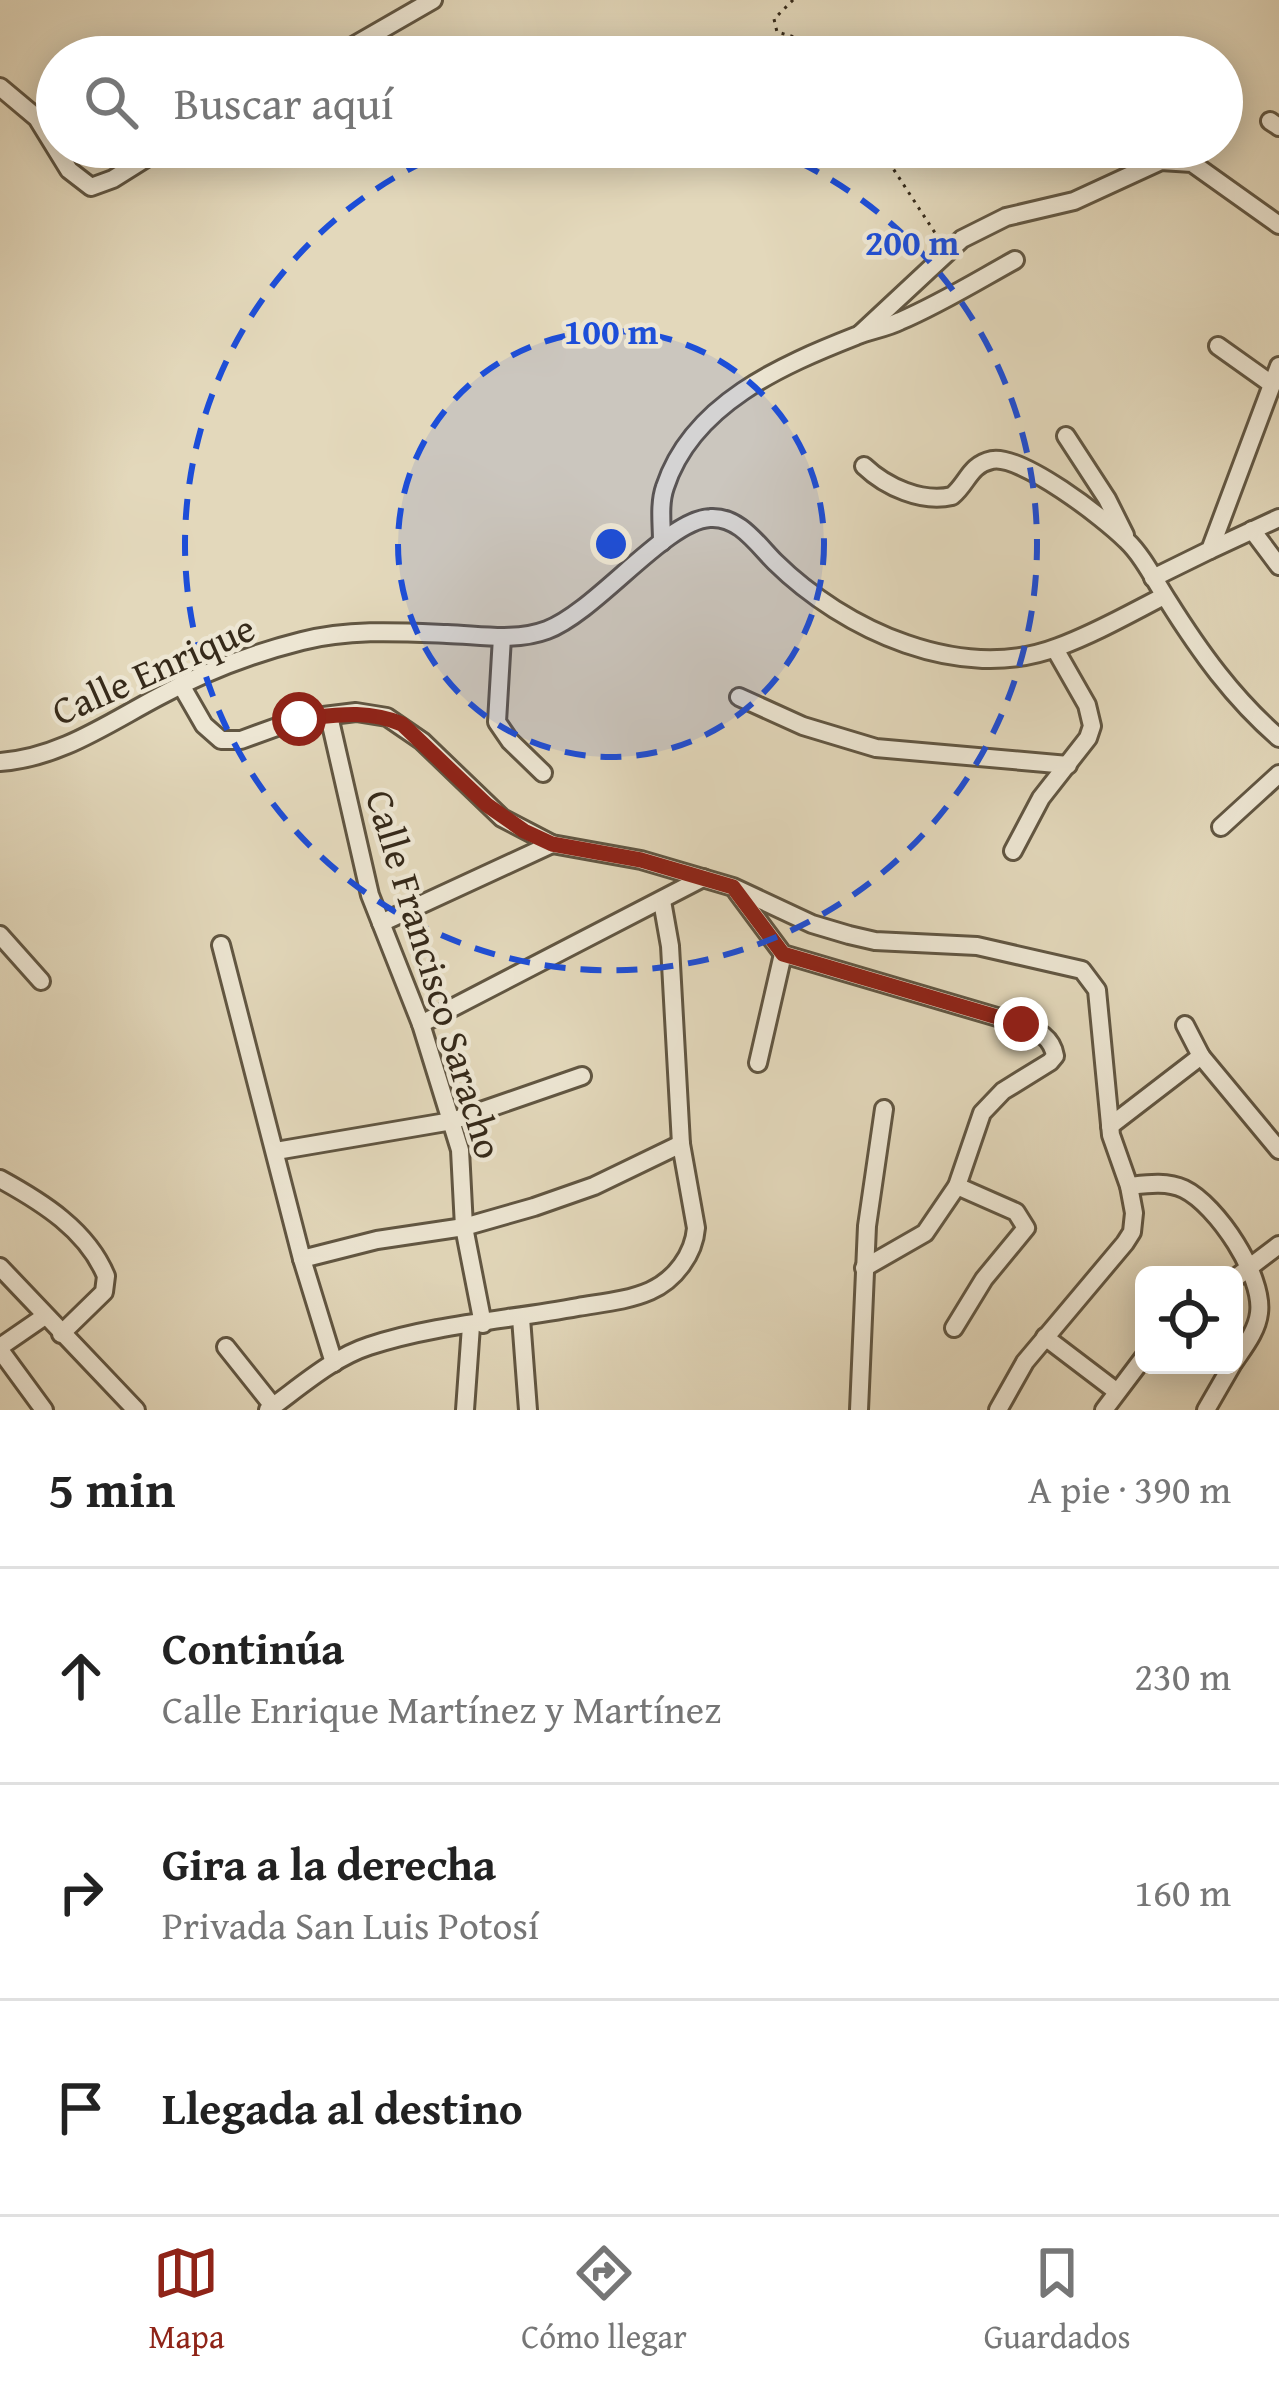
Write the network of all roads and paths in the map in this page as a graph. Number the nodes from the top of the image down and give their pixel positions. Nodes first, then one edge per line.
1 (433, 0) edge
2 (793, 0) edge
3 (370, 36) edge
4 (791, 36) edge
5 (0, 87) edge
6 (36, 116) edge
7 (68, 168) edge
8 (131, 168) edge
9 (893, 168) edge
10 (1146, 168) edge
11 (1201, 168) edge
12 (1279, 225) edge
13 (946, 251) junction
14 (1015, 260) dead end
15 (860, 334) junction
16 (1218, 346) dead end
17 (1273, 390) edge
18 (1066, 436) dead end
19 (864, 466) dead end
20 (1279, 518) edge
21 (1252, 530) junction
22 (662, 542) junction
23 (1128, 542) junction
24 (1210, 550) junction
25 (1279, 566) edge
26 (1154, 578) junction
27 (1164, 596) junction
28 (502, 637) junction
29 (1055, 649) junction
30 (182, 685) junction
31 (739, 697) dead end
32 (329, 716) junction
33 (1279, 738) edge
34 (0, 762) edge
35 (1068, 765) junction
36 (543, 772) dead end
37 (1279, 774) edge
38 (1221, 827) dead end
39 (552, 844) junction
40 (1013, 851) dead end
41 (703, 878) junction
42 (733, 887) junction
43 (662, 901) junction
44 (381, 923) junction
45 (0, 935) edge
46 (220, 945) dead end
47 (783, 954) junction
48 (41, 980) dead end
49 (421, 1024) junction
50 (1185, 1024) dead end
51 (1201, 1055) junction
52 (758, 1063) dead end
53 (583, 1076) dead end
54 (884, 1109) dead end
55 (452, 1121) junction
56 (1110, 1126) junction
57 (681, 1144) junction
58 (1279, 1150) edge
59 (276, 1151) junction
60 (0, 1179) edge
61 (957, 1186) junction
62 (1129, 1186) junction
63 (464, 1227) junction
64 (1277, 1250) edge
65 (302, 1258) junction
66 (0, 1267) edge
67 (1249, 1267) junction
68 (864, 1268) junction
69 (1243, 1272) edge
70 (45, 1316) junction
71 (521, 1318) junction
72 (477, 1325) junction
73 (954, 1328) dead end
74 (62, 1334) junction
75 (1045, 1337) junction
76 (226, 1347) dead end
77 (1243, 1347) edge
78 (0, 1348) edge
79 (334, 1363) junction
80 (1135, 1368) edge
81 (1227, 1374) edge
82 (1116, 1390) junction
83 (271, 1408) edge
84 (132, 1409) edge
85 (44, 1410) edge
86 (465, 1410) edge
87 (528, 1410) edge
88 (859, 1410) edge
89 (998, 1410) edge
90 (1104, 1410) edge
91 (1206, 1410) edge

1 - 3 street
2 - 4 path
5 - 6 street
7 - 8 street
9 - 13 path
10 - 13 street
11 - 12 street
13 - 15 street
14 - 15 street
15 - 22 street
16 - 17 street
17 - 24 street
18 - 23 street
19 - 23 street
20 - 21 street
21 - 24 street
21 - 25 street
22 - 28 street, Calle Enrique
22 - 29 street, Calle Enrique
23 - 26 street
24 - 26 street
26 - 27 street
27 - 29 street
27 - 33 street
28 - 30 street, Calle Enrique
28 - 36 street
29 - 35 street
30 - 32 street
30 - 34 street, Calle Enrique
31 - 35 street
32 - 39 street
32 - 44 street, Calle Francisco Saracho
35 - 40 street
37 - 38 street
39 - 41 street
39 - 44 street
41 - 42 street
41 - 43 street
42 - 47 street
42 - 56 street
43 - 49 street
43 - 57 street
44 - 49 street, Calle Francisco Saracho
45 - 48 street
46 - 59 street
47 - 52 street
47 - 61 street
49 - 55 street, Calle Francisco Saracho
50 - 51 street
51 - 56 street
51 - 58 street
53 - 55 street
54 - 68 street
55 - 59 street
55 - 63 street, Calle Francisco Saracho
56 - 62 street
57 - 63 street
57 - 71 street
59 - 65 street
60 - 74 street
61 - 68 street
61 - 73 street
62 - 67 street
62 - 75 street
63 - 65 street
63 - 72 street, Calle Francisco Saracho
64 - 67 street
65 - 79 street
66 - 70 street
67 - 69 street
67 - 77 street
68 - 88 street
70 - 74 street
70 - 78 street
71 - 72 street
71 - 87 street
72 - 79 street
72 - 86 street, Calle Francisco Saracho
74 - 84 street
75 - 82 street
75 - 89 street
76 - 83 street
78 - 85 street
79 - 83 street
80 - 82 street
81 - 91 street
82 - 90 street

